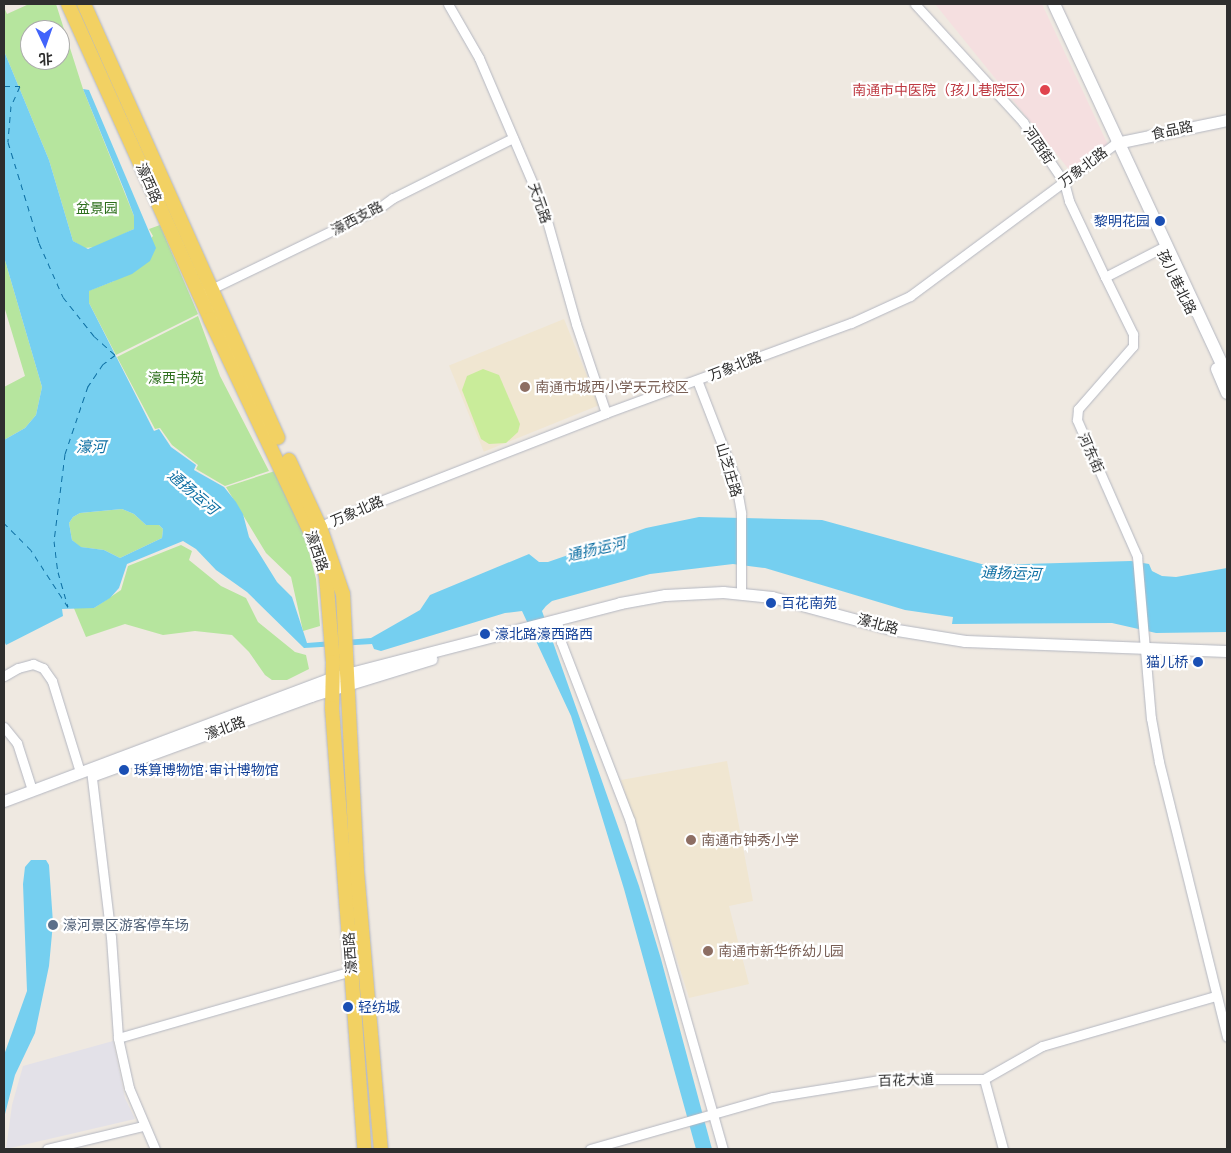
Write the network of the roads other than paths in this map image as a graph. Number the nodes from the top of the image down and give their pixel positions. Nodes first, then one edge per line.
1 (68, 4) edge
2 (84, 4) edge
3 (448, 4) edge
4 (915, 4) edge
5 (1054, 4) edge
6 (1227, 120) edge
7 (513, 138) junction
8 (1116, 143) junction
9 (1064, 182) junction
10 (1163, 246) junction
11 (1105, 277) junction
12 (205, 292) junction
13 (1227, 375) edge
14 (698, 380) junction
15 (1227, 393) edge
16 (606, 413) junction
17 (320, 527) junction
18 (741, 593) junction
19 (554, 621) junction
20 (1144, 649) junction
21 (1227, 651) edge
22 (4, 676) edge
23 (348, 679) junction
24 (332, 684) junction
25 (4, 727) edge
26 (88, 772) junction
27 (32, 790) junction
28 (4, 800) edge
29 (4, 808) edge
30 (352, 971) junction
31 (1215, 996) junction
32 (1227, 1037) edge
33 (118, 1038) junction
34 (984, 1079) junction
35 (710, 1116) junction
36 (143, 1126) junction
37 (47, 1149) edge
38 (155, 1149) edge
39 (364, 1149) edge
40 (381, 1149) edge
41 (590, 1149) edge
42 (723, 1149) edge
43 (1003, 1149) edge

1 - 12 main road, 濠西路
2 - 12 main road, 濠西路
3 - 7 street, 天元路
4 - 9 street, 河西街
5 - 8 main road, 孩儿巷北路
6 - 8 street, 食品路
7 - 12 street, 濠西支路
7 - 16 street, 天元路
8 - 9 street, 万象北路
8 - 10 main road, 孩儿巷北路
9 - 11 street, 河西街
9 - 14 street, 万象北路
10 - 11 street
10 - 13 main road, 孩儿巷北路
10 - 15 main road, 孩儿巷北路
11 - 20 street, 河东街
12 - 17 main road, 濠西路
12 - 24 main road, 濠西路
14 - 16 street, 万象北路
14 - 18 street, 山芝庄路
16 - 17 street, 万象北路
17 - 23 main road, 濠西路
18 - 19 street, 濠北路
18 - 20 street, 濠北路
19 - 23 street, 濠北路
19 - 35 street
20 - 21 street, 濠北路
20 - 31 street, 河东街
22 - 26 street
23 - 24 street, 濠北路
23 - 40 main road, 濠西路
24 - 26 street, 濠北路
24 - 30 main road, 濠西路
25 - 27 street
26 - 27 street, 濠北路
26 - 29 street, 濠北路
26 - 33 street
27 - 28 street, 濠北路
30 - 33 street
30 - 39 main road, 濠西路
31 - 32 street, 河东街
31 - 34 street, 百花大道
33 - 36 street
34 - 35 street, 百花大道
34 - 43 street
35 - 41 street, 百花大道
35 - 42 street
36 - 37 street
36 - 38 street

